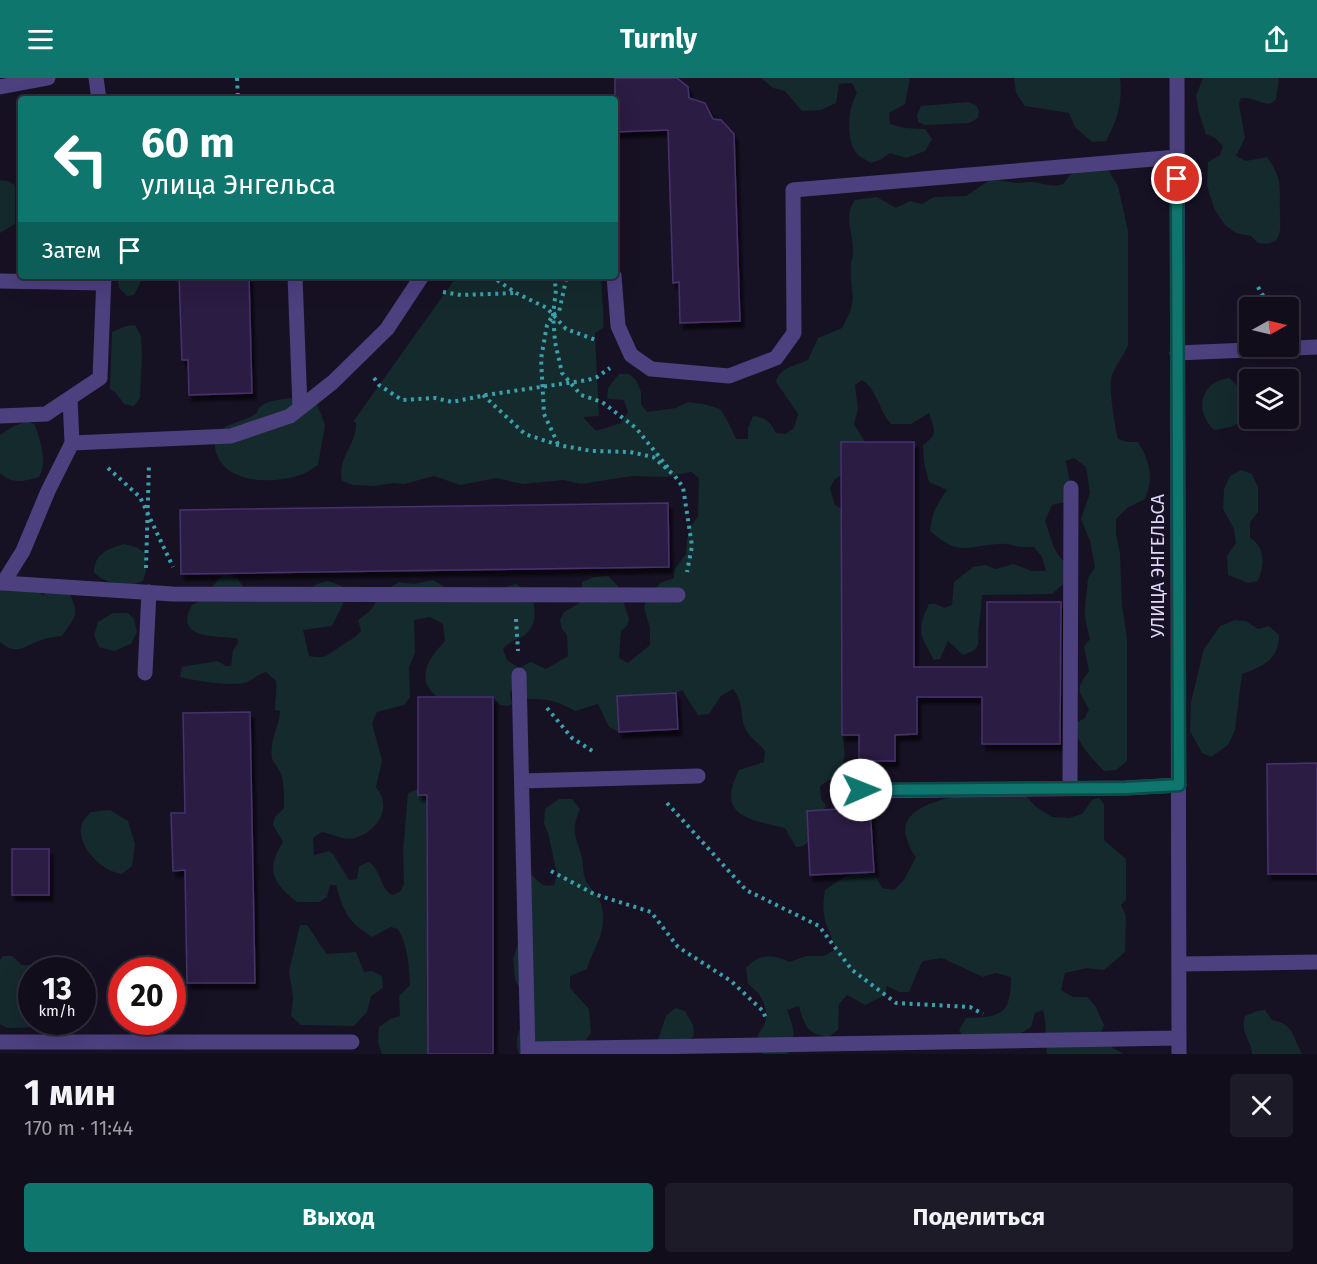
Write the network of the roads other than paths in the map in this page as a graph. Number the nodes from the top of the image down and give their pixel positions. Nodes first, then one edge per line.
1 (48, 78) edge
2 (96, 78) edge
3 (1177, 78) edge
4 (0, 87) edge
5 (99, 96) edge
6 (1177, 157) junction
7 (295, 279) edge
8 (614, 279) edge
9 (104, 280) edge
10 (419, 280) edge
11 (0, 281) edge
12 (1317, 347) edge
13 (1177, 352) junction
14 (70, 398) junction
15 (300, 408) junction
16 (0, 416) edge
17 (72, 443) junction
18 (1071, 488) dead end
19 (1, 583) edge
20 (149, 592) junction
21 (678, 595) road end
22 (145, 673) dead end
23 (519, 675) road end
24 (698, 776) dead end
25 (522, 782) junction
26 (1179, 785) junction
27 (1070, 788) junction
28 (861, 790) dead end
29 (1317, 962) edge
30 (1179, 964) junction
31 (1179, 1038) junction
32 (0, 1042) edge
33 (352, 1042) dead end
34 (74, 1048) edge
35 (528, 1052) edge
36 (1179, 1054) edge

1 - 4 street
2 - 5 street
3 - 6 street, УЛИЦА ЭНГЕЛЬСА
6 - 8 street
6 - 13 street, УЛИЦА ЭНГЕЛЬСА
7 - 15 street
9 - 11 street
9 - 14 street
10 - 15 street
12 - 13 street
13 - 26 street, УЛИЦА ЭНГЕЛЬСА
14 - 16 street
14 - 17 street
15 - 17 street
17 - 19 street
18 - 27 street
19 - 20 street
20 - 21 street
20 - 22 street
23 - 25 street
24 - 25 street
25 - 35 street
26 - 27 street
26 - 30 street, УЛИЦА ЭНГЕЛЬСА
27 - 28 street
29 - 30 street
30 - 31 street, УЛИЦА ЭНГЕЛЬСА
31 - 35 street
31 - 36 street, УЛИЦА ЭНГЕЛЬСА
32 - 34 street
33 - 34 street

